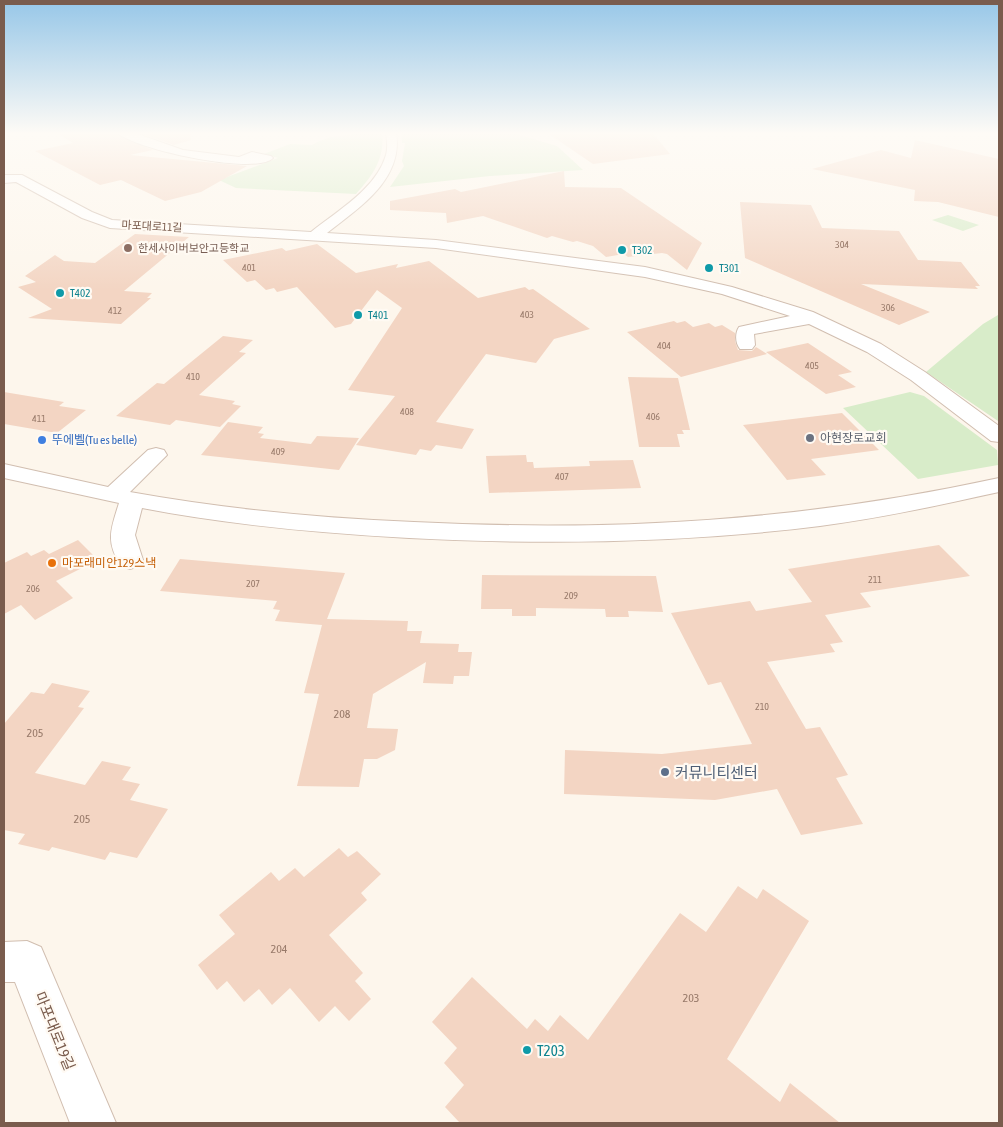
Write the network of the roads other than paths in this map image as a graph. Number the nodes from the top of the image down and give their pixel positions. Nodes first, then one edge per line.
1 (30, 185) edge
2 (374, 185) edge
3 (312, 238) junction
4 (813, 319) junction
5 (746, 345) dead end
6 (999, 436) edge
7 (156, 455) dead end
8 (4, 471) edge
9 (999, 485) edge
10 (122, 498) junction
11 (130, 560) dead end
12 (4, 962) edge
13 (92, 1123) edge

1 - 3 street, 마포대로11길
2 - 3 street
3 - 4 street, 마포대로11길
4 - 5 street
4 - 6 street, 마포대로11길
7 - 10 street
8 - 10 street
9 - 10 street
10 - 11 street
12 - 13 street, 마포대로19길

